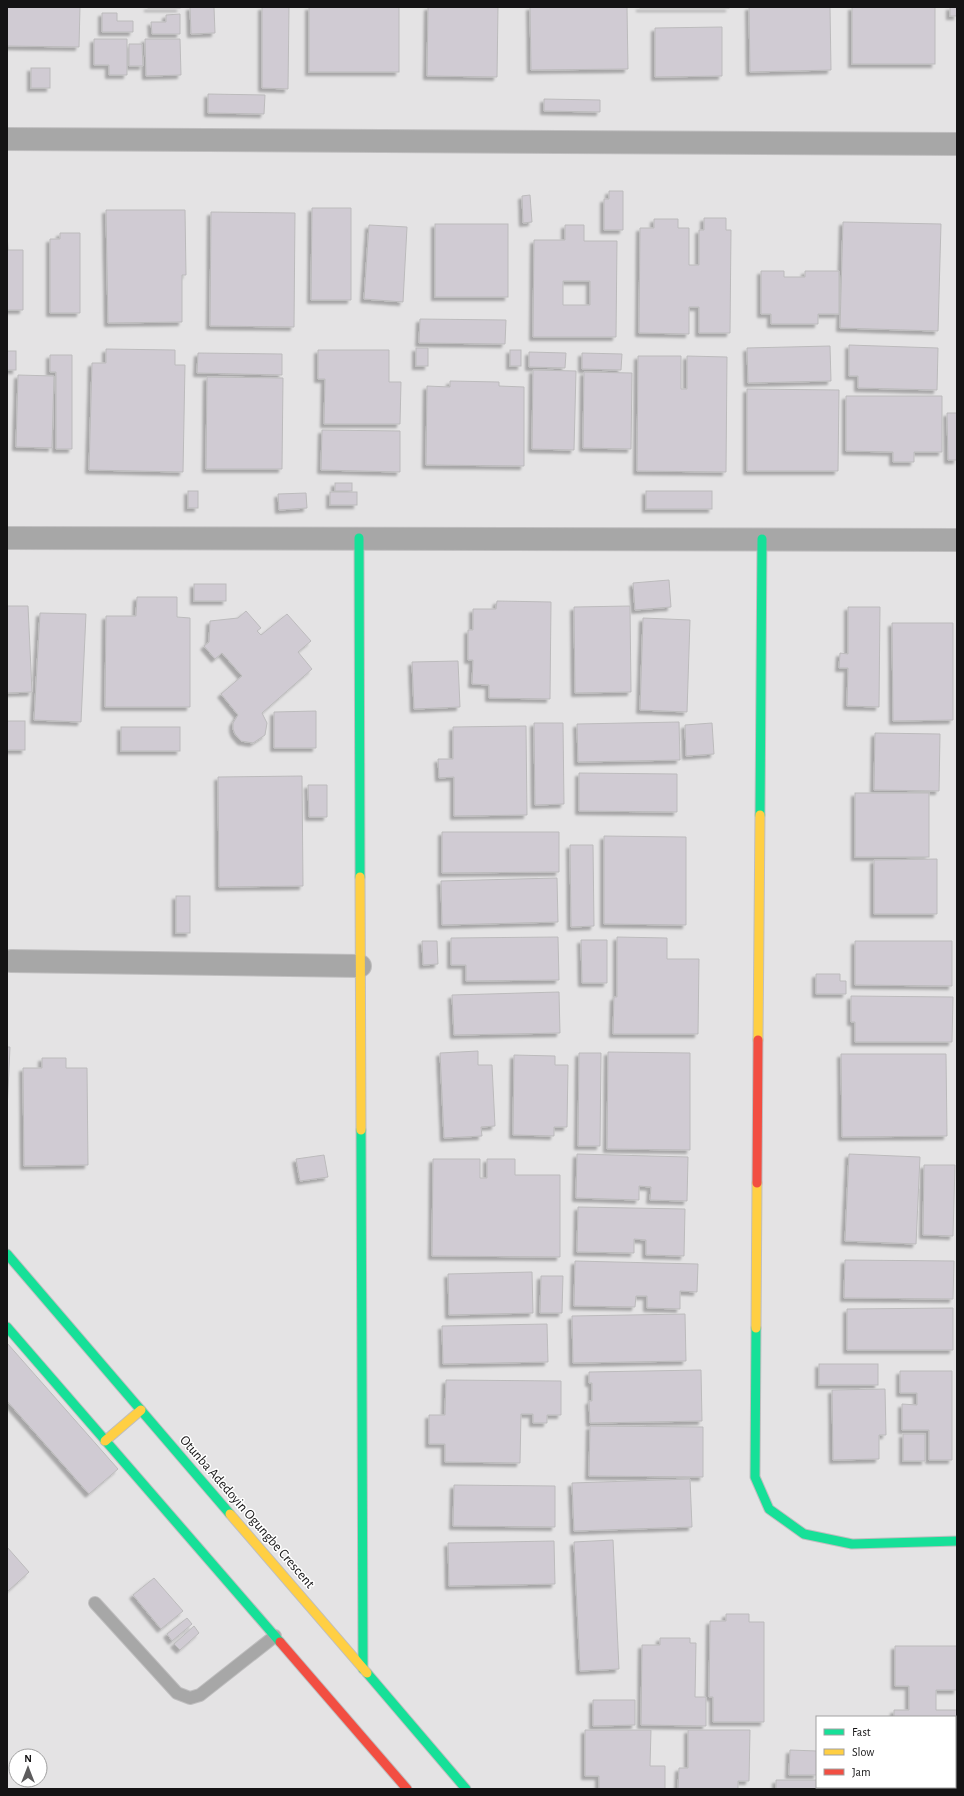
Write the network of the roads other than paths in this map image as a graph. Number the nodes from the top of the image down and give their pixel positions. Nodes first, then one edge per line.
1 (7, 139) edge
2 (957, 144) edge
3 (7, 538) edge
4 (359, 538) junction
5 (762, 539) junction
6 (957, 540) edge
7 (12, 961) dead end
8 (360, 966) junction
9 (7, 1254) edge
10 (7, 1327) edge
11 (141, 1410) junction
12 (106, 1441) junction
13 (957, 1541) edge
14 (95, 1603) dead end
15 (275, 1636) junction
16 (363, 1669) junction
17 (407, 1789) edge
18 (466, 1789) edge

1 - 2 street
3 - 4 street
4 - 5 street
4 - 8 street
5 - 6 street
5 - 13 street
7 - 8 street
8 - 16 street
9 - 11 street, Otunba Adedoyin Ogungbe Crescent
10 - 12 street
11 - 12 street
11 - 16 street, Otunba Adedoyin Ogungbe Crescent
12 - 15 street
14 - 15 lane
15 - 17 street
16 - 18 street, Otunba Adedoyin Ogungbe Crescent

